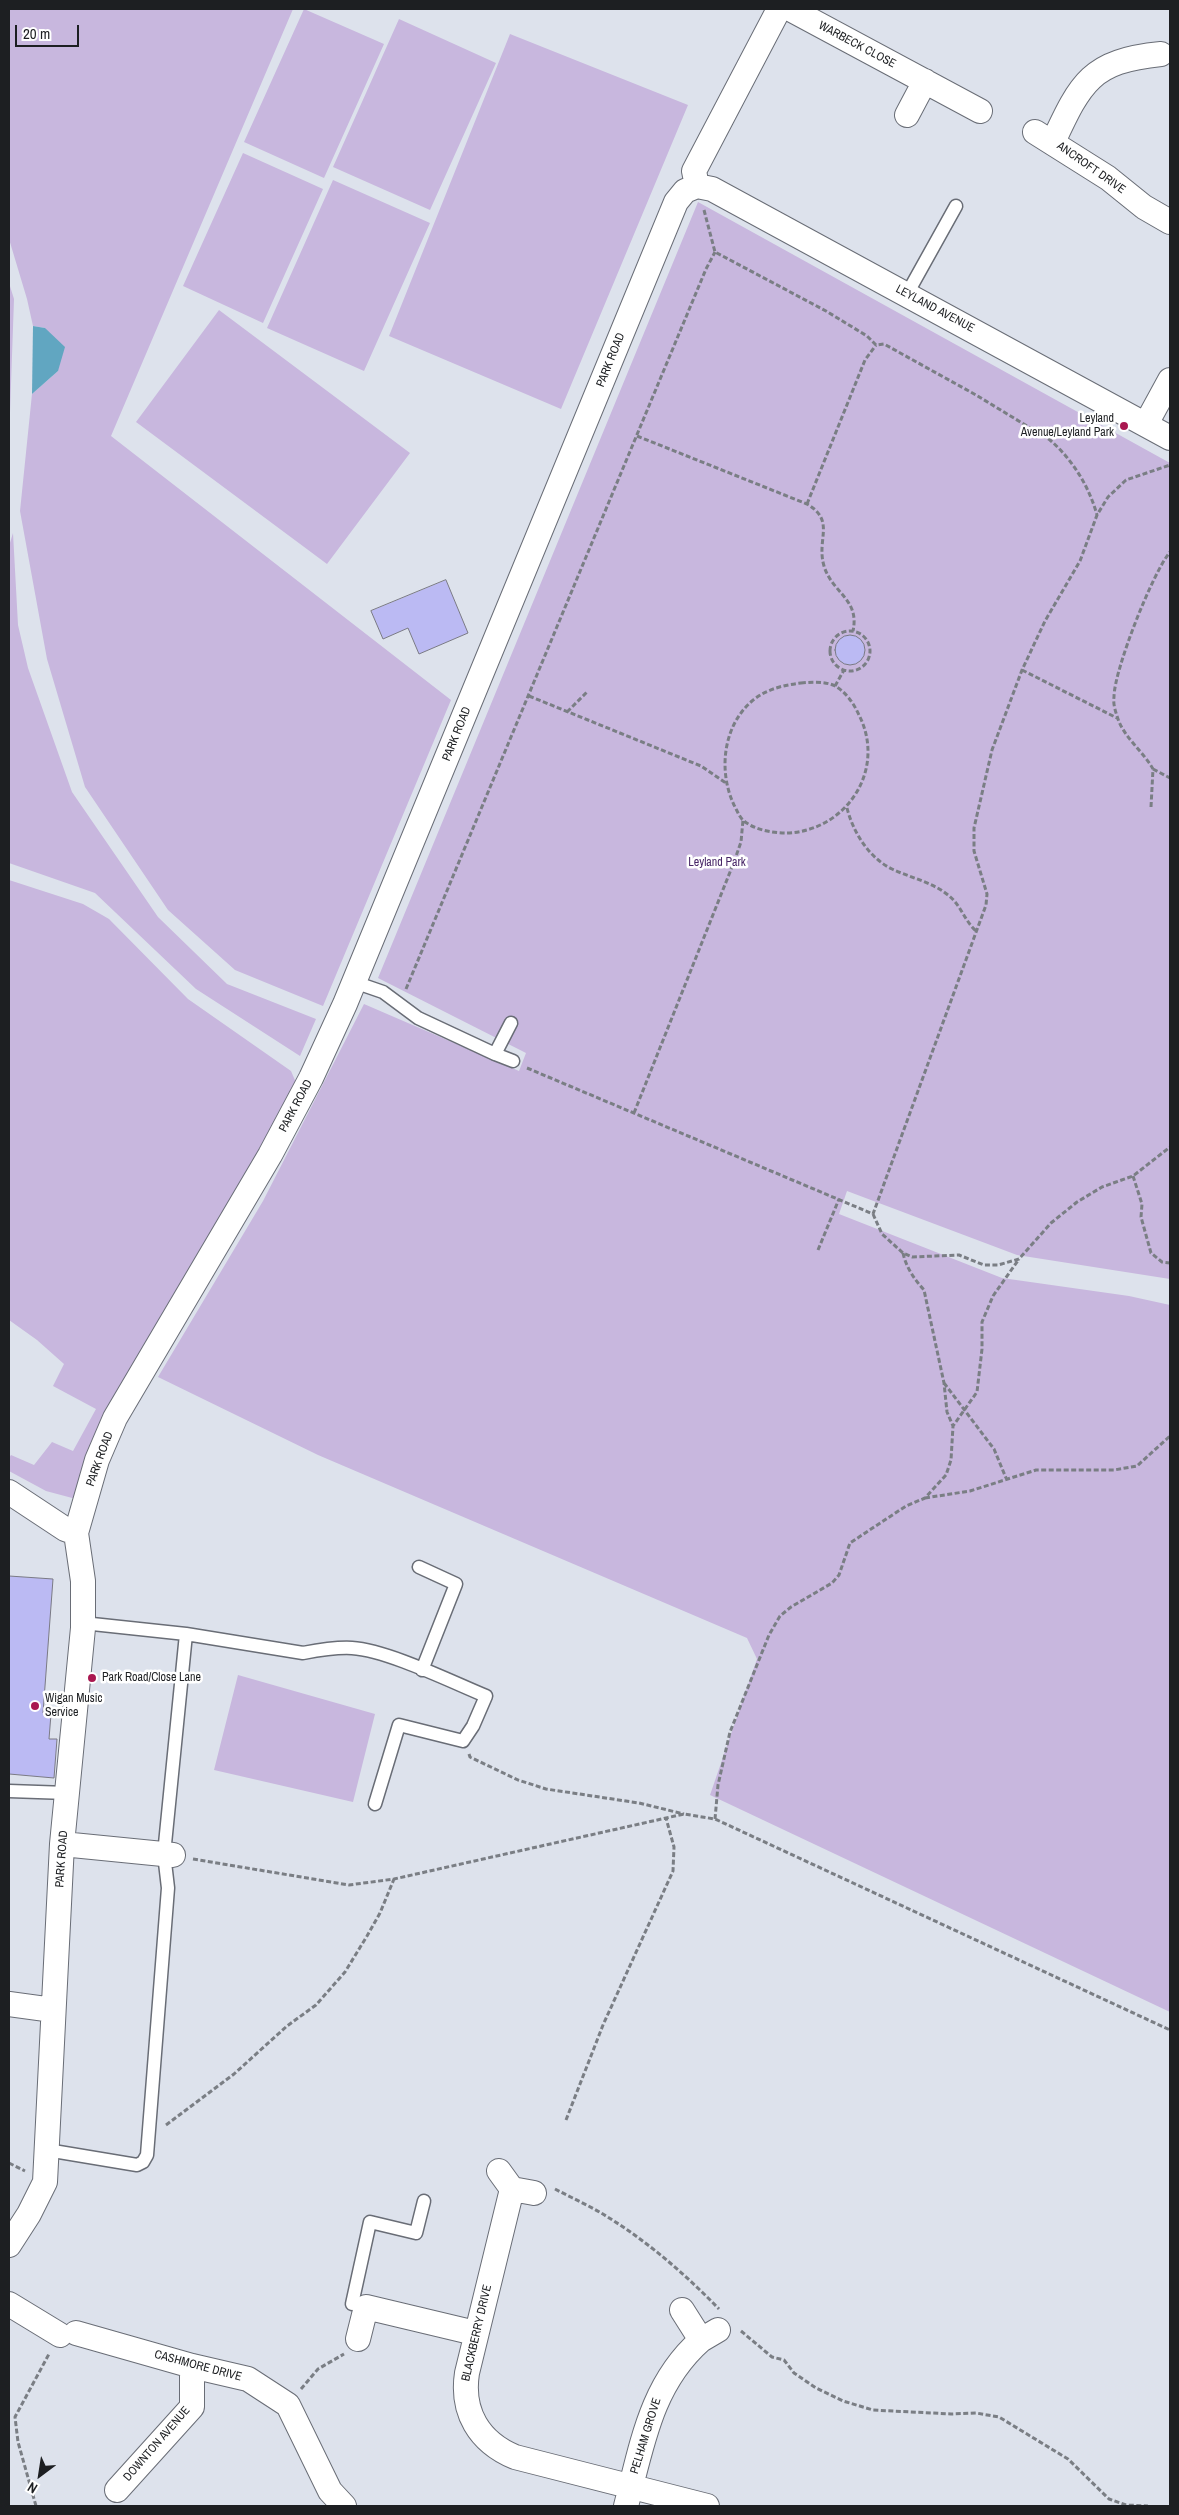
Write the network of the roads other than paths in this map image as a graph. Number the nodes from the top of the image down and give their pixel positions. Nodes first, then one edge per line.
1 (779, 9) edge
2 (790, 9) edge
3 (1164, 50) edge
4 (925, 81) junction
5 (980, 111) dead end
6 (907, 115) dead end
7 (697, 186) junction
8 (956, 206) dead end
9 (1170, 222) edge
10 (907, 294) junction
11 (1170, 380) edge
12 (1146, 424) junction
13 (1170, 438) edge
14 (354, 982) junction
15 (511, 1023) dead end
16 (495, 1054) junction
17 (513, 1061) road end
18 (9, 1492) edge
19 (76, 1533) junction
20 (419, 1567) dead end
21 (83, 1623) junction
22 (186, 1634) junction
23 (422, 1670) junction
24 (9, 1791) edge
25 (67, 1793) junction
26 (375, 1804) dead end
27 (62, 1844) junction
28 (169, 1855) junction
29 (9, 2004) edge
30 (53, 2010) junction
31 (47, 2150) junction
32 (515, 2184) road end
33 (424, 2201) dead end
34 (9, 2245) edge
35 (9, 2304) edge
36 (355, 2304) junction
37 (682, 2310) dead end
38 (475, 2333) junction
39 (358, 2339) road end
40 (192, 2366) junction
41 (117, 2490) dead end
42 (629, 2496) edge
43 (344, 2506) edge
44 (707, 2506) edge

1 - 7 street
2 - 4 street, WARBECK CLOSE
3 - 9 street, ANCROFT DRIVE
4 - 5 street, WARBECK CLOSE
4 - 6 street
7 - 10 street, LEYLAND AVENUE
7 - 14 street, PARK ROAD
8 - 10 lane
10 - 12 street, LEYLAND AVENUE
11 - 12 street
12 - 13 street, LEYLAND AVENUE
14 - 16 lane
14 - 19 street, PARK ROAD
15 - 16 lane
16 - 17 lane
18 - 19 street
19 - 21 street, PARK ROAD
20 - 23 lane
21 - 22 lane
21 - 25 street, PARK ROAD
22 - 23 lane
22 - 28 lane
23 - 26 lane
24 - 25 lane
25 - 27 street, PARK ROAD
27 - 28 street
27 - 30 street, PARK ROAD
28 - 31 lane
29 - 30 street
30 - 31 street, PARK ROAD
31 - 34 street, PARK ROAD
32 - 38 street, BLACKBERRY DRIVE
33 - 36 lane
35 - 40 street, CASHMORE DRIVE
36 - 38 street
36 - 39 street
37 - 42 street, PELHAM GROVE
38 - 42 street, BLACKBERRY DRIVE
40 - 41 street, DOWNTON AVENUE
40 - 43 street, CASHMORE DRIVE
42 - 44 street, BLACKBERRY DRIVE

